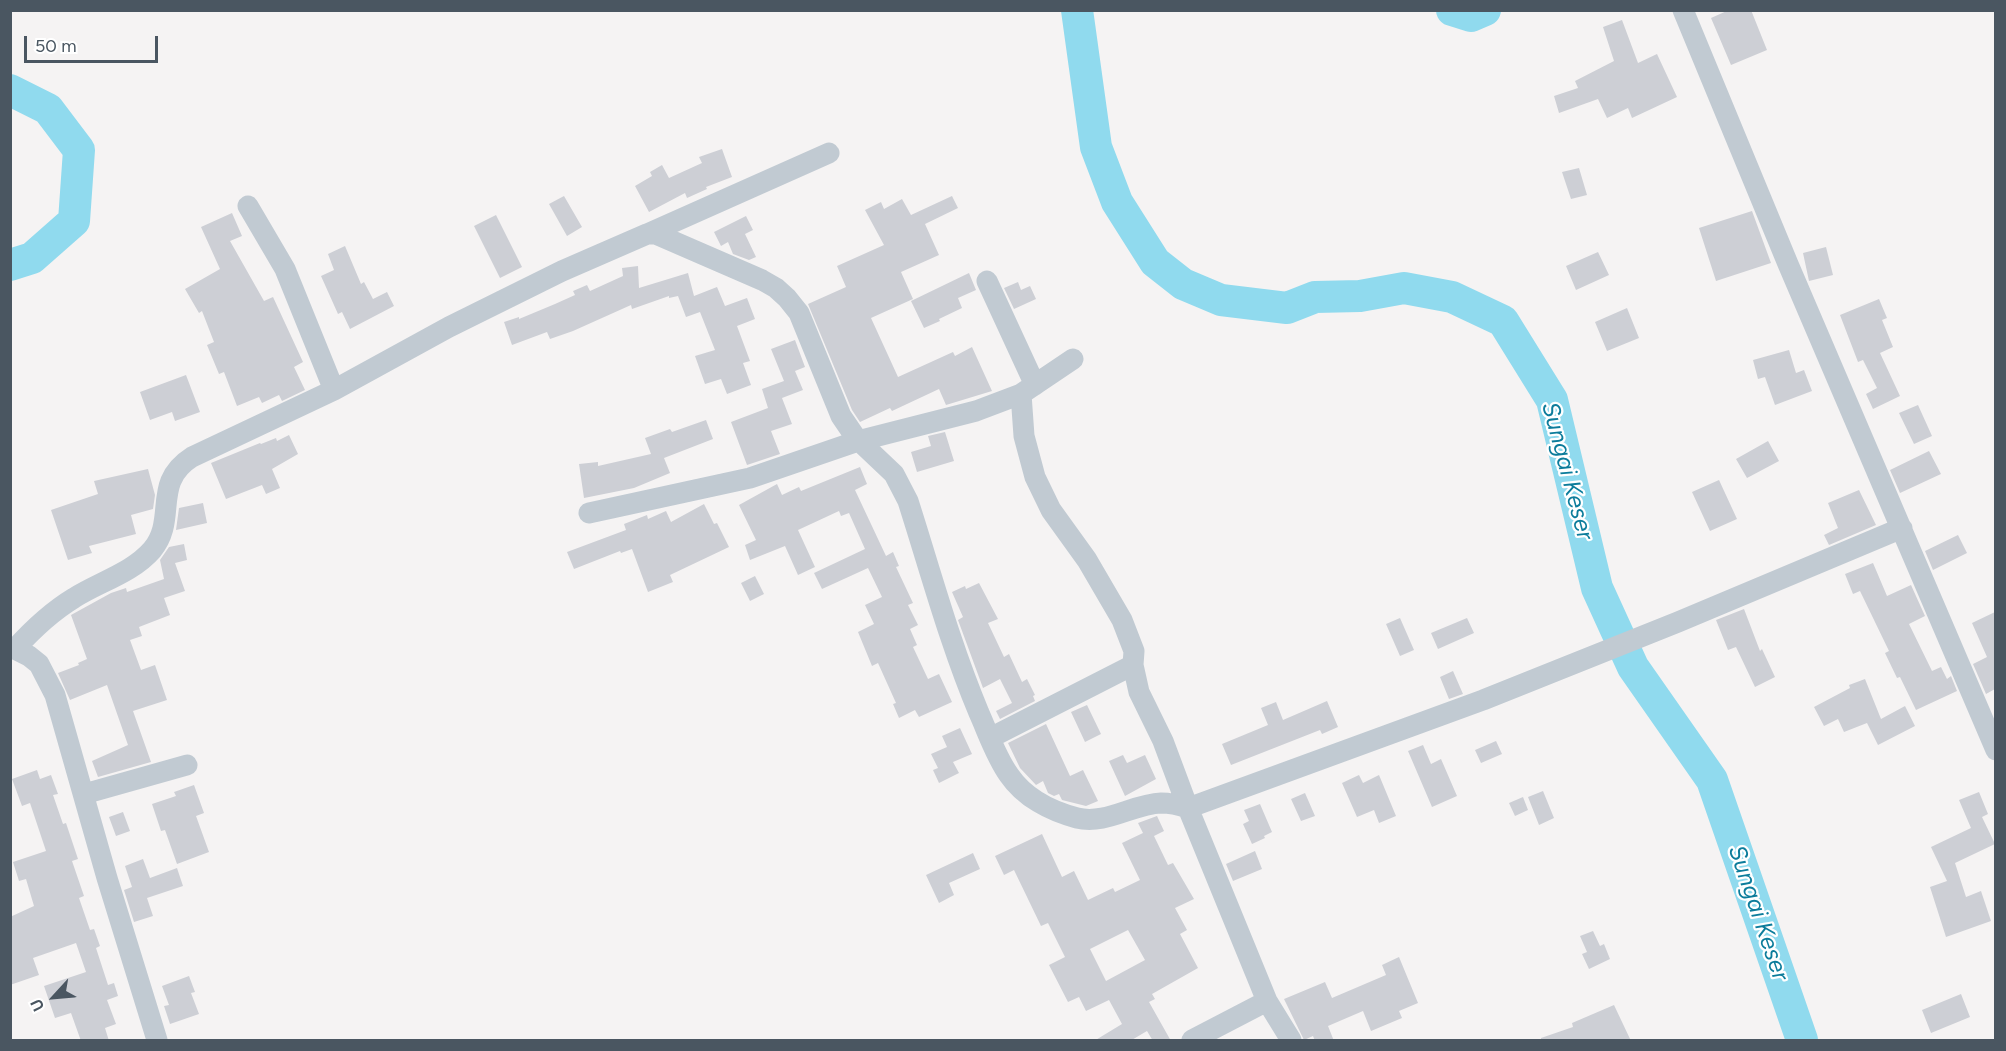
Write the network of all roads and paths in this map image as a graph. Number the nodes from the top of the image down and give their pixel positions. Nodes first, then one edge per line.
1 (1683, 10) edge
2 (829, 153) dead end
3 (248, 206) dead end
4 (647, 234) junction
5 (987, 281) dead end
6 (1074, 359) dead end
7 (1028, 389) junction
8 (334, 390) junction
9 (858, 441) junction
10 (589, 513) dead end
11 (1902, 528) junction
12 (13, 649) edge
13 (1133, 665) junction
14 (990, 738) junction
15 (1995, 750) edge
16 (187, 765) dead end
17 (84, 794) junction
18 (1188, 808) junction
19 (1267, 1001) junction
20 (157, 1041) edge
21 (1192, 1041) edge
22 (1291, 1041) edge

1 - 11 street
2 - 4 street
3 - 8 street
4 - 8 street
4 - 9 street
5 - 7 street
6 - 7 street
7 - 9 street
7 - 13 street
8 - 12 street
9 - 10 street
9 - 14 street
11 - 15 street
11 - 18 street
12 - 17 street
13 - 14 street
13 - 18 street
14 - 18 street
16 - 17 street
17 - 20 street
18 - 19 street
19 - 21 street
19 - 22 street

